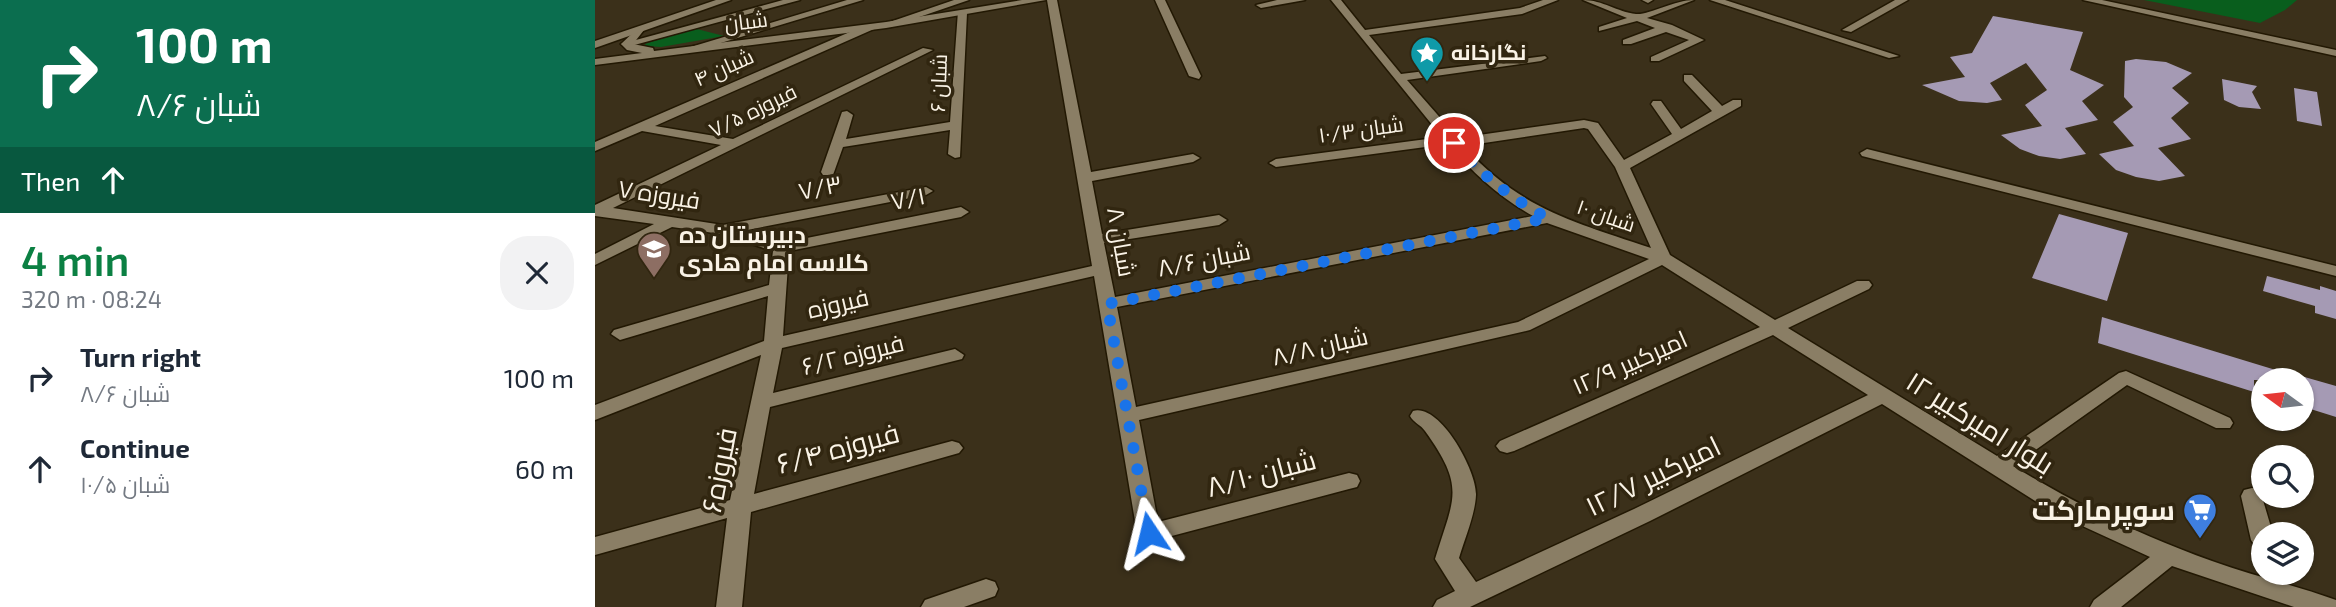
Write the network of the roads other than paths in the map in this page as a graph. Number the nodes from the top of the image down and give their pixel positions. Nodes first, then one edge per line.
1 (694, 0) edge
2 (726, 0) edge
3 (795, 0) edge
4 (858, 0) edge
5 (1041, 0) edge
6 (1052, 0) edge
7 (1160, 0) edge
8 (1300, 0) edge
9 (1336, 0) edge
10 (1553, 0) edge
11 (1588, 0) edge
12 (1632, 0) edge
13 (1689, 0) edge
14 (1715, 0) edge
15 (1761, 0) edge
16 (1903, 0) edge
17 (2088, 0) edge
18 (1261, 5) dead end
19 (963, 6) edge
20 (1609, 7) junction
21 (1668, 7) junction
22 (1746, 7) dead end
23 (1680, 11) dead end
24 (1637, 17) junction
25 (2185, 21) junction
26 (870, 27) junction
27 (1668, 27) junction
28 (1603, 29) dead end
29 (639, 30) junction
30 (1847, 30) dead end
31 (2169, 30) dead end
32 (1363, 33) junction
33 (595, 34) edge
34 (1627, 42) dead end
35 (627, 44) junction
36 (595, 45) edge
37 (690, 48) junction
38 (927, 50) dead end
39 (663, 52) junction
40 (2336, 53) edge
41 (1893, 56) dead end
42 (1541, 58) dead end
43 (1655, 59) dead end
44 (595, 62) edge
45 (1195, 76) dead end
46 (1399, 78) junction
47 (1688, 78) dead end
48 (1737, 103) dead end
49 (1657, 104) dead end
50 (1720, 112) junction
51 (848, 115) dead end
52 (957, 125) junction
53 (641, 127) junction
54 (1680, 136) junction
55 (1453, 141) junction
56 (733, 144) junction
57 (837, 145) junction
58 (595, 147) edge
59 (1867, 153) dead end
60 (955, 154) dead end
61 (1193, 158) dead end
62 (1276, 163) dead end
63 (1622, 167) junction
64 (828, 172) dead end
65 (1084, 178) junction
66 (926, 191) dead end
67 (596, 211) edge
68 (961, 212) dead end
69 (1548, 218) junction
70 (1219, 220) dead end
71 (667, 223) junction
72 (723, 230) junction
73 (1095, 240) junction
74 (781, 248) junction
75 (1663, 258) junction
76 (595, 260) edge
77 (1101, 269) junction
78 (2336, 271) edge
79 (1863, 285) dead end
80 (777, 288) junction
81 (1107, 304) junction
82 (1775, 327) junction
83 (620, 334) dead end
84 (773, 344) junction
85 (955, 355) dead end
86 (1884, 395) junction
87 (762, 402) junction
88 (595, 413) edge
89 (1127, 416) junction
90 (1420, 416) dead end
91 (2223, 423) dead end
92 (1507, 446) dead end
93 (952, 448) dead end
94 (1996, 467) junction
95 (1349, 481) dead end
96 (740, 506) junction
97 (1149, 533) joint
98 (595, 546) edge
99 (2170, 554) junction
100 (2251, 578) edge
101 (2279, 585) edge
102 (986, 589) dead end
103 (1471, 595) junction
104 (729, 607) edge
105 (934, 607) edge
106 (1446, 607) edge
107 (2103, 607) edge
108 (2327, 607) edge

1 - 33 street
2 - 29 street
3 - 35 street
4 - 37 street
5 - 19 street, شبان
6 - 65 street, ۸ شبان
7 - 45 street
8 - 18 street
9 - 32 street, ۱۰ شبان
10 - 32 street
11 - 20 street
12 - 20 street
13 - 21 street
14 - 41 street
15 - 22 street
16 - 30 street
17 - 25 street
19 - 26 street, شبان
19 - 52 street, ۶ شبان
20 - 24 street
21 - 23 street
21 - 24 street
24 - 27 street
24 - 28 street
25 - 31 street
25 - 40 street
26 - 37 street, شبان
26 - 53 street, ۴ شبان
27 - 34 street
27 - 43 street
29 - 35 street
29 - 36 street
32 - 46 street, ۱۰ شبان
35 - 39 street
37 - 39 street, شبان
38 - 56 street, ۷/۵ فیروزه
39 - 44 street, شبان
42 - 46 street
46 - 55 street, ۱۰ شبان
47 - 50 street
48 - 50 street
49 - 54 street
50 - 54 street
51 - 57 street
52 - 57 street
52 - 60 street, ۶ شبان
53 - 56 street
53 - 58 street, ۴ شبان
54 - 63 street
55 - 62 street, ۱۰/۳ شبان
55 - 63 street, ۱۰/۳ شبان
55 - 69 street, ۱۰ شبان
56 - 67 street, ۷/۵ فیروزه
57 - 64 street
59 - 78 street
61 - 65 street
63 - 75 street
65 - 73 street, ۸ شبان
66 - 72 street, ۷/۳
67 - 71 street, ۷ فیروزه
68 - 74 street, ۷/۱
69 - 75 street, ۱۰ شبان
69 - 81 street, ۸/۶ شبان
70 - 73 street
71 - 72 street, ۷ فیروزه
71 - 76 street
72 - 74 street, ۷ فیروزه
73 - 77 street, ۸ شبان
74 - 80 street
75 - 82 street, ۱۲ بلوار امیرکبیر
75 - 89 street, ۸/۸ شبان
77 - 81 street, ۸ شبان
77 - 84 street, فیروزه
79 - 82 street, ۱۲/۹ امیرکبیر
80 - 83 street
80 - 84 street
81 - 89 street, ۸ شبان
82 - 86 street, ۱۲ بلوار امیرکبیر
82 - 92 street, ۱۲/۹ امیرکبیر
84 - 87 street, فیروزه۶
84 - 88 street, فیروزه
85 - 87 street, ۶/۲ فیروزه
86 - 94 street, ۱۲ بلوار امیرکبیر
86 - 103 street, ۱۲/۷ امیرکبیر
87 - 96 street, فیروزه۶
89 - 97 street, ۸ شبان
90 - 103 street
91 - 94 street
93 - 96 street, ۶/۴ فیروزه
94 - 99 street, ۱۲ بلوار امیرکبیر
95 - 97 street, ۸/۱۰ شبان
96 - 98 street, ۶/۴ فیروزه
96 - 104 street, فیروزه۶
99 - 100 street, ۱۲ بلوار امیرکبیر
99 - 107 street
101 - 108 street, ۱۲ بلوار امیرکبیر
102 - 105 street
103 - 106 street, ۱۲/۷ امیرکبیر

